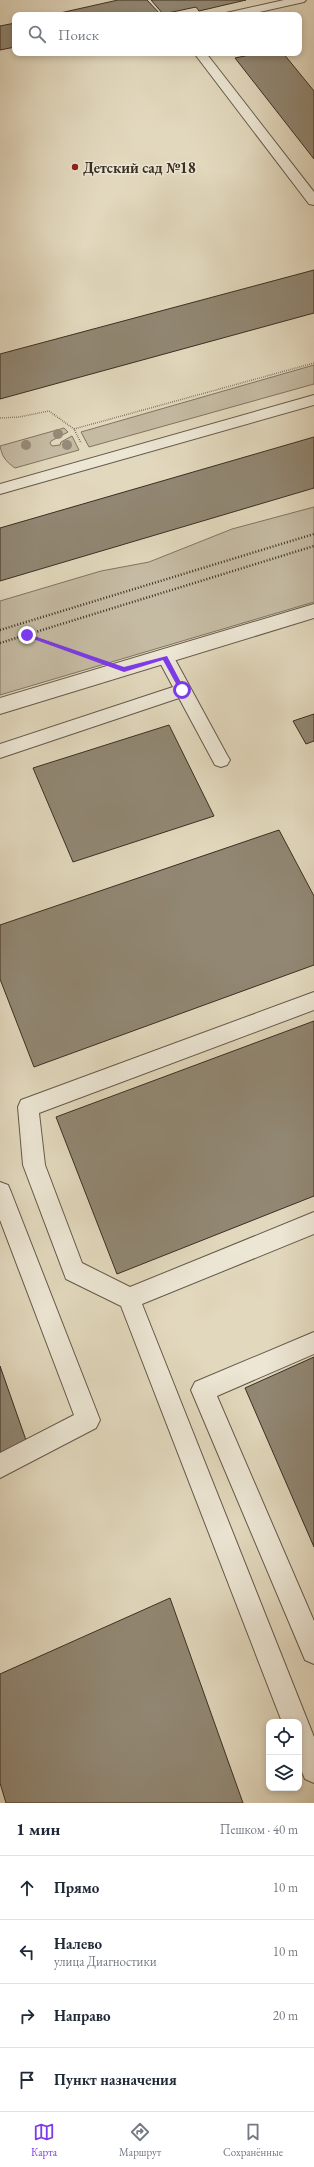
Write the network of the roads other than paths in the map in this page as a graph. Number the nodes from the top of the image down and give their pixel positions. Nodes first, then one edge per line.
1 (300, 0) edge
2 (244, 12) edge
3 (202, 56) edge
4 (314, 201) edge
5 (314, 400) edge
6 (0, 488) edge
7 (314, 611) edge
8 (165, 657) junction
9 (182, 690) junction
10 (0, 706) edge
11 (0, 751) edge
12 (221, 760) dead end
13 (314, 1001) edge
14 (0, 1192) edge
15 (314, 1223) edge
16 (129, 1298) junction
17 (314, 1343) edge
18 (0, 1466) edge
19 (314, 1651) edge
20 (294, 1719) edge
21 (302, 1740) edge
22 (314, 1770) edge

1 - 2 lane
3 - 4 lane
5 - 6 lane
7 - 8 street
8 - 9 lane
8 - 10 street
9 - 11 lane
9 - 12 lane
13 - 16 lane
14 - 18 lane
15 - 16 lane
16 - 20 lane
17 - 19 lane
21 - 22 lane

